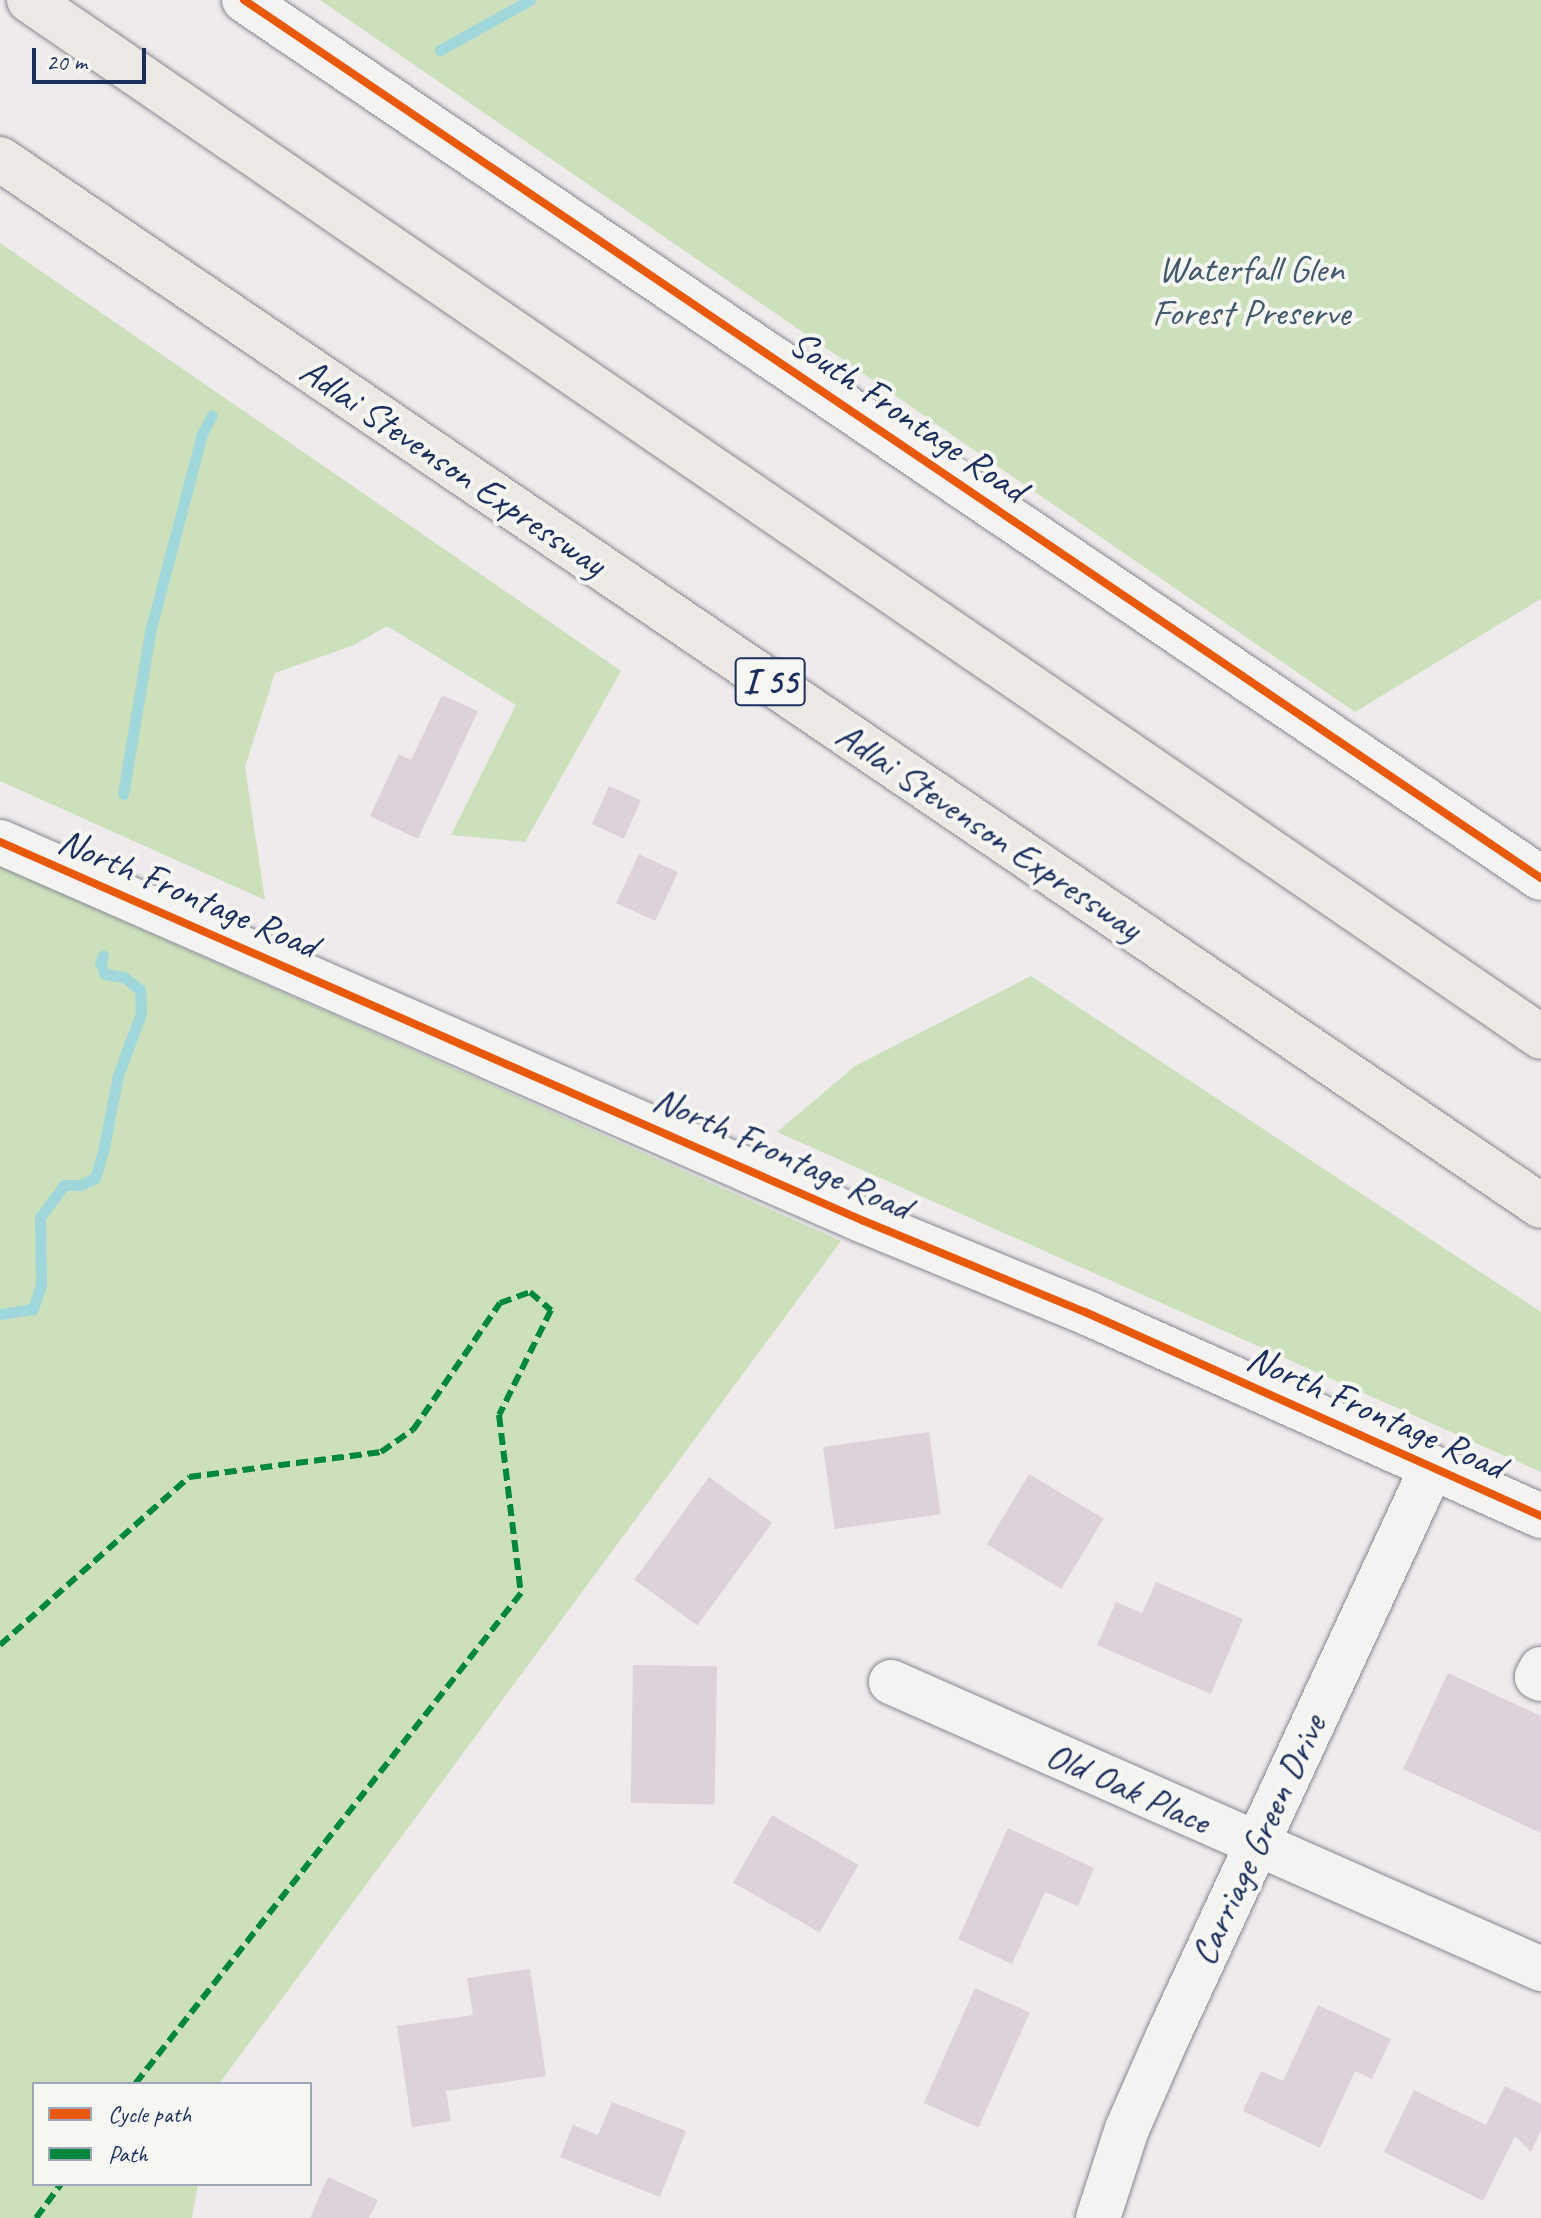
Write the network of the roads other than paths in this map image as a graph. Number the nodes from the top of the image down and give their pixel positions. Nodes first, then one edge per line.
1 (29, 0) edge
2 (244, 0) edge
3 (0, 159) edge
4 (0, 842) edge
5 (1541, 878) edge
6 (1541, 1037) edge
7 (1541, 1206) edge
8 (1432, 1467) junction
9 (1541, 1516) edge
10 (1541, 1669) edge
11 (1541, 1679) edge
12 (891, 1682) dead end
13 (1255, 1845) junction
14 (1541, 1969) edge
15 (1098, 2218) edge

1 - 6 highway
2 - 5 street, South Frontage Road
3 - 7 highway, Adlai Stevenson Expressway / I 55
4 - 8 street, North Frontage Road
8 - 9 street, North Frontage Road
8 - 13 street, Carriage Green Drive
10 - 11 street
12 - 13 street, Old Oak Place
13 - 14 street, Old Oak Place
13 - 15 street, Carriage Green Drive

